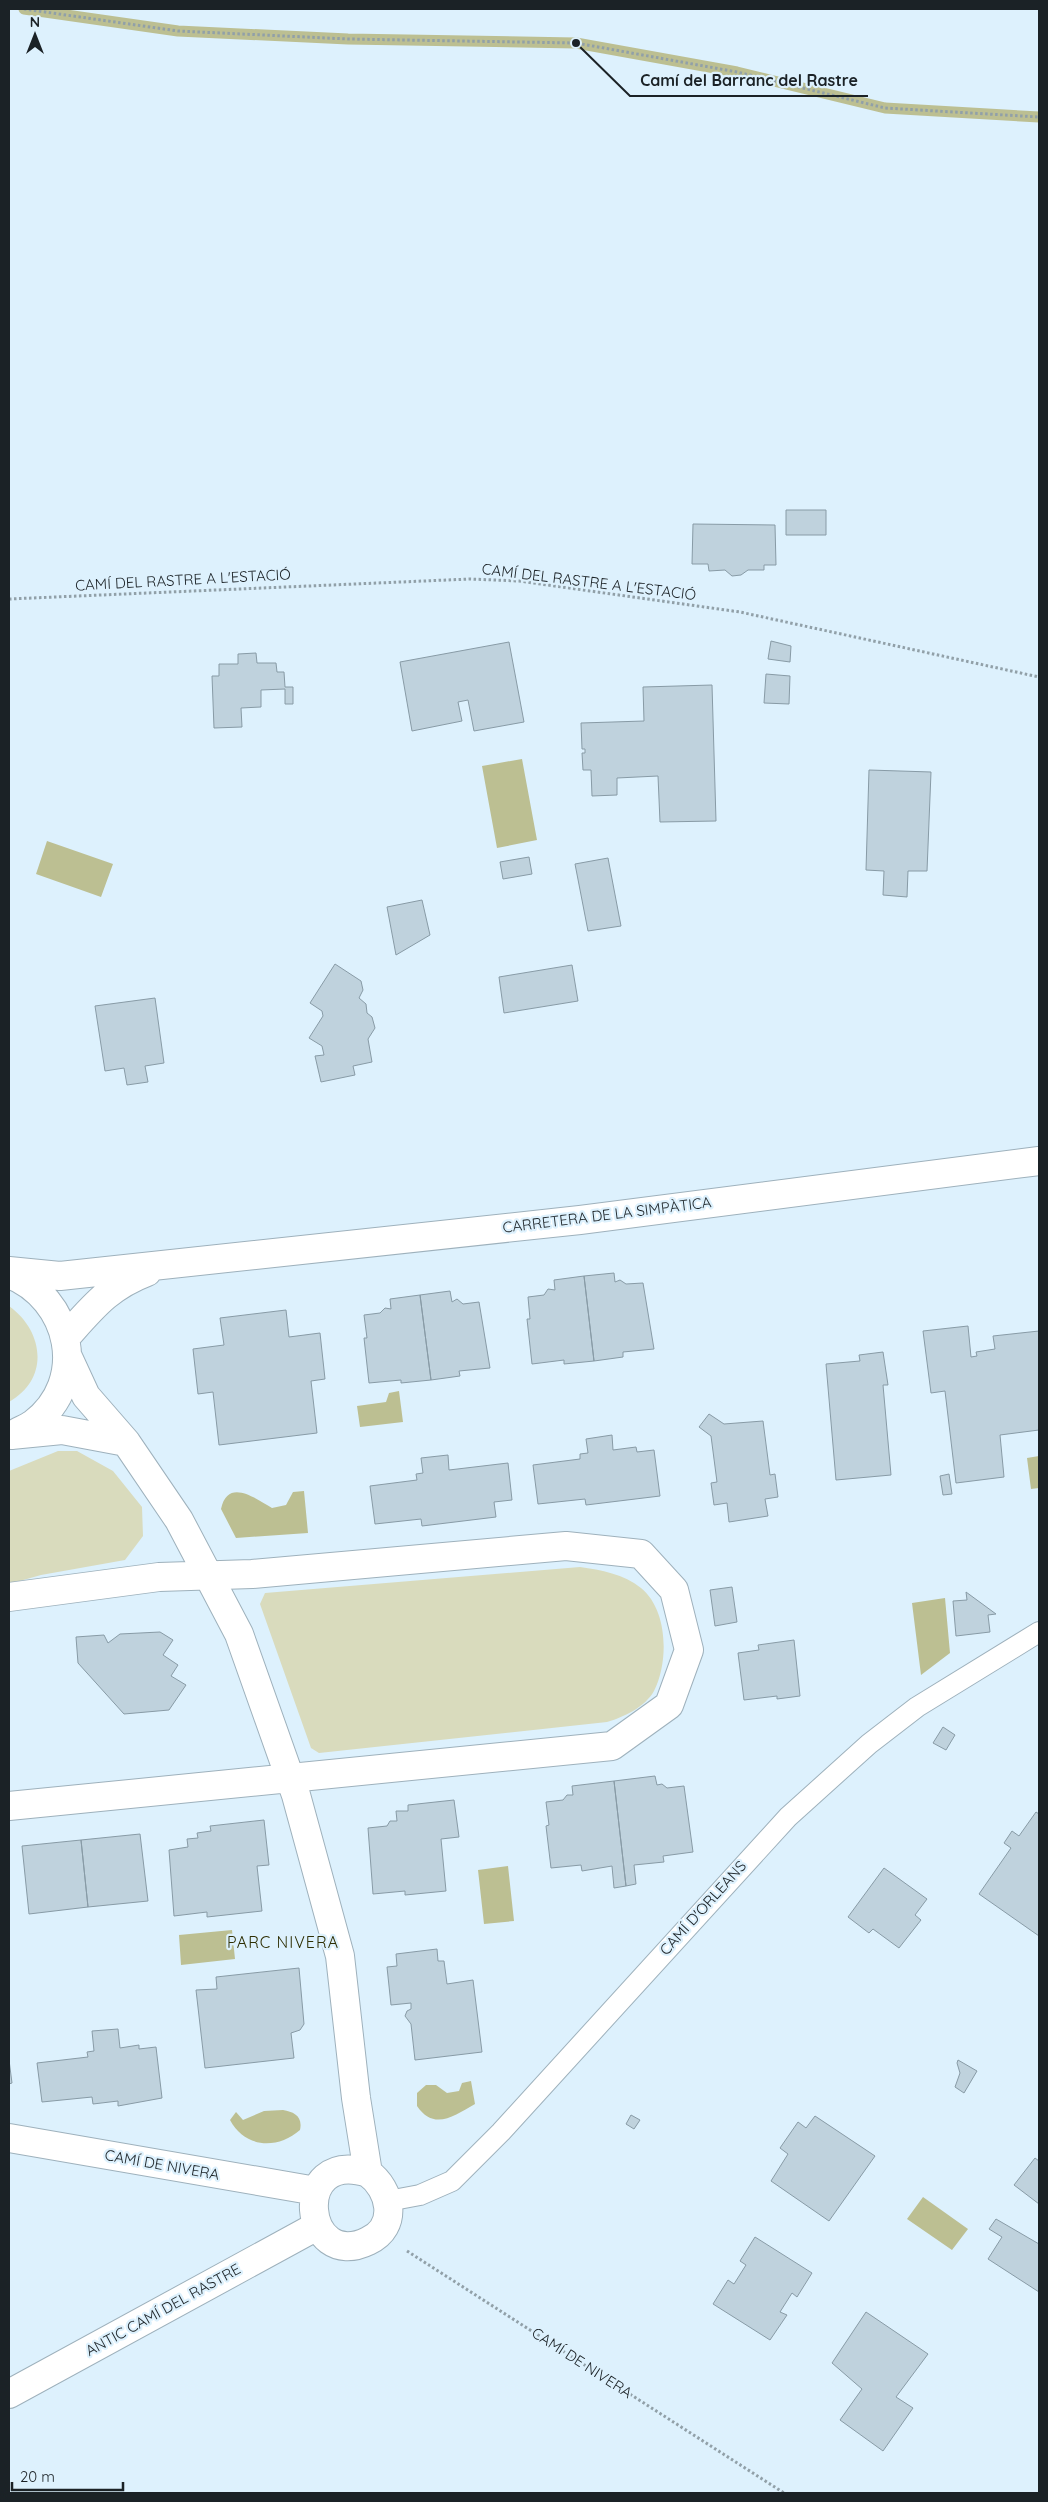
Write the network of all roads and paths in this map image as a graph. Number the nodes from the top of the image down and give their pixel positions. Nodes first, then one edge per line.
1 (24, 9) edge
2 (1039, 117) edge
3 (9, 599) edge
4 (1039, 677) edge
5 (1039, 1161) edge
6 (174, 1262) junction
7 (9, 1272) edge
8 (67, 1347) junction
9 (10, 1436) edge
10 (126, 1442) junction
11 (208, 1574) junction
12 (9, 1597) edge
13 (1039, 1632) edge
14 (290, 1779) junction
15 (9, 1806) edge
16 (9, 2138) edge
17 (368, 2173) junction
18 (316, 2191) junction
19 (388, 2201) junction
20 (317, 2226) junction
21 (380, 2233) junction
22 (9, 2394) edge
23 (784, 2493) edge

1 - 2 path
3 - 4 path, CAMÍ DEL RASTRE A L'ESTACIÓ
5 - 6 street, CARRETERA DE LA SIMPÀTICA
6 - 7 street, CARRETERA DE LA SIMPÀTICA
6 - 8 street, CARRETERA DE LA SIMPÀTICA
7 - 8 street
8 - 9 street
8 - 10 street
9 - 10 street
10 - 11 street
11 - 12 street
11 - 14 street
11 - 14 street
13 - 19 lane, CAMÍ D'ORLEANS
14 - 15 street
14 - 17 street
16 - 18 street, CAMÍ DE NIVERA
17 - 18 street
17 - 19 street
18 - 20 street
19 - 21 street
20 - 21 street
20 - 22 street, ANTIC CAMÍ DEL RASTRE
21 - 23 path, CAMÍ DE NIVERA

